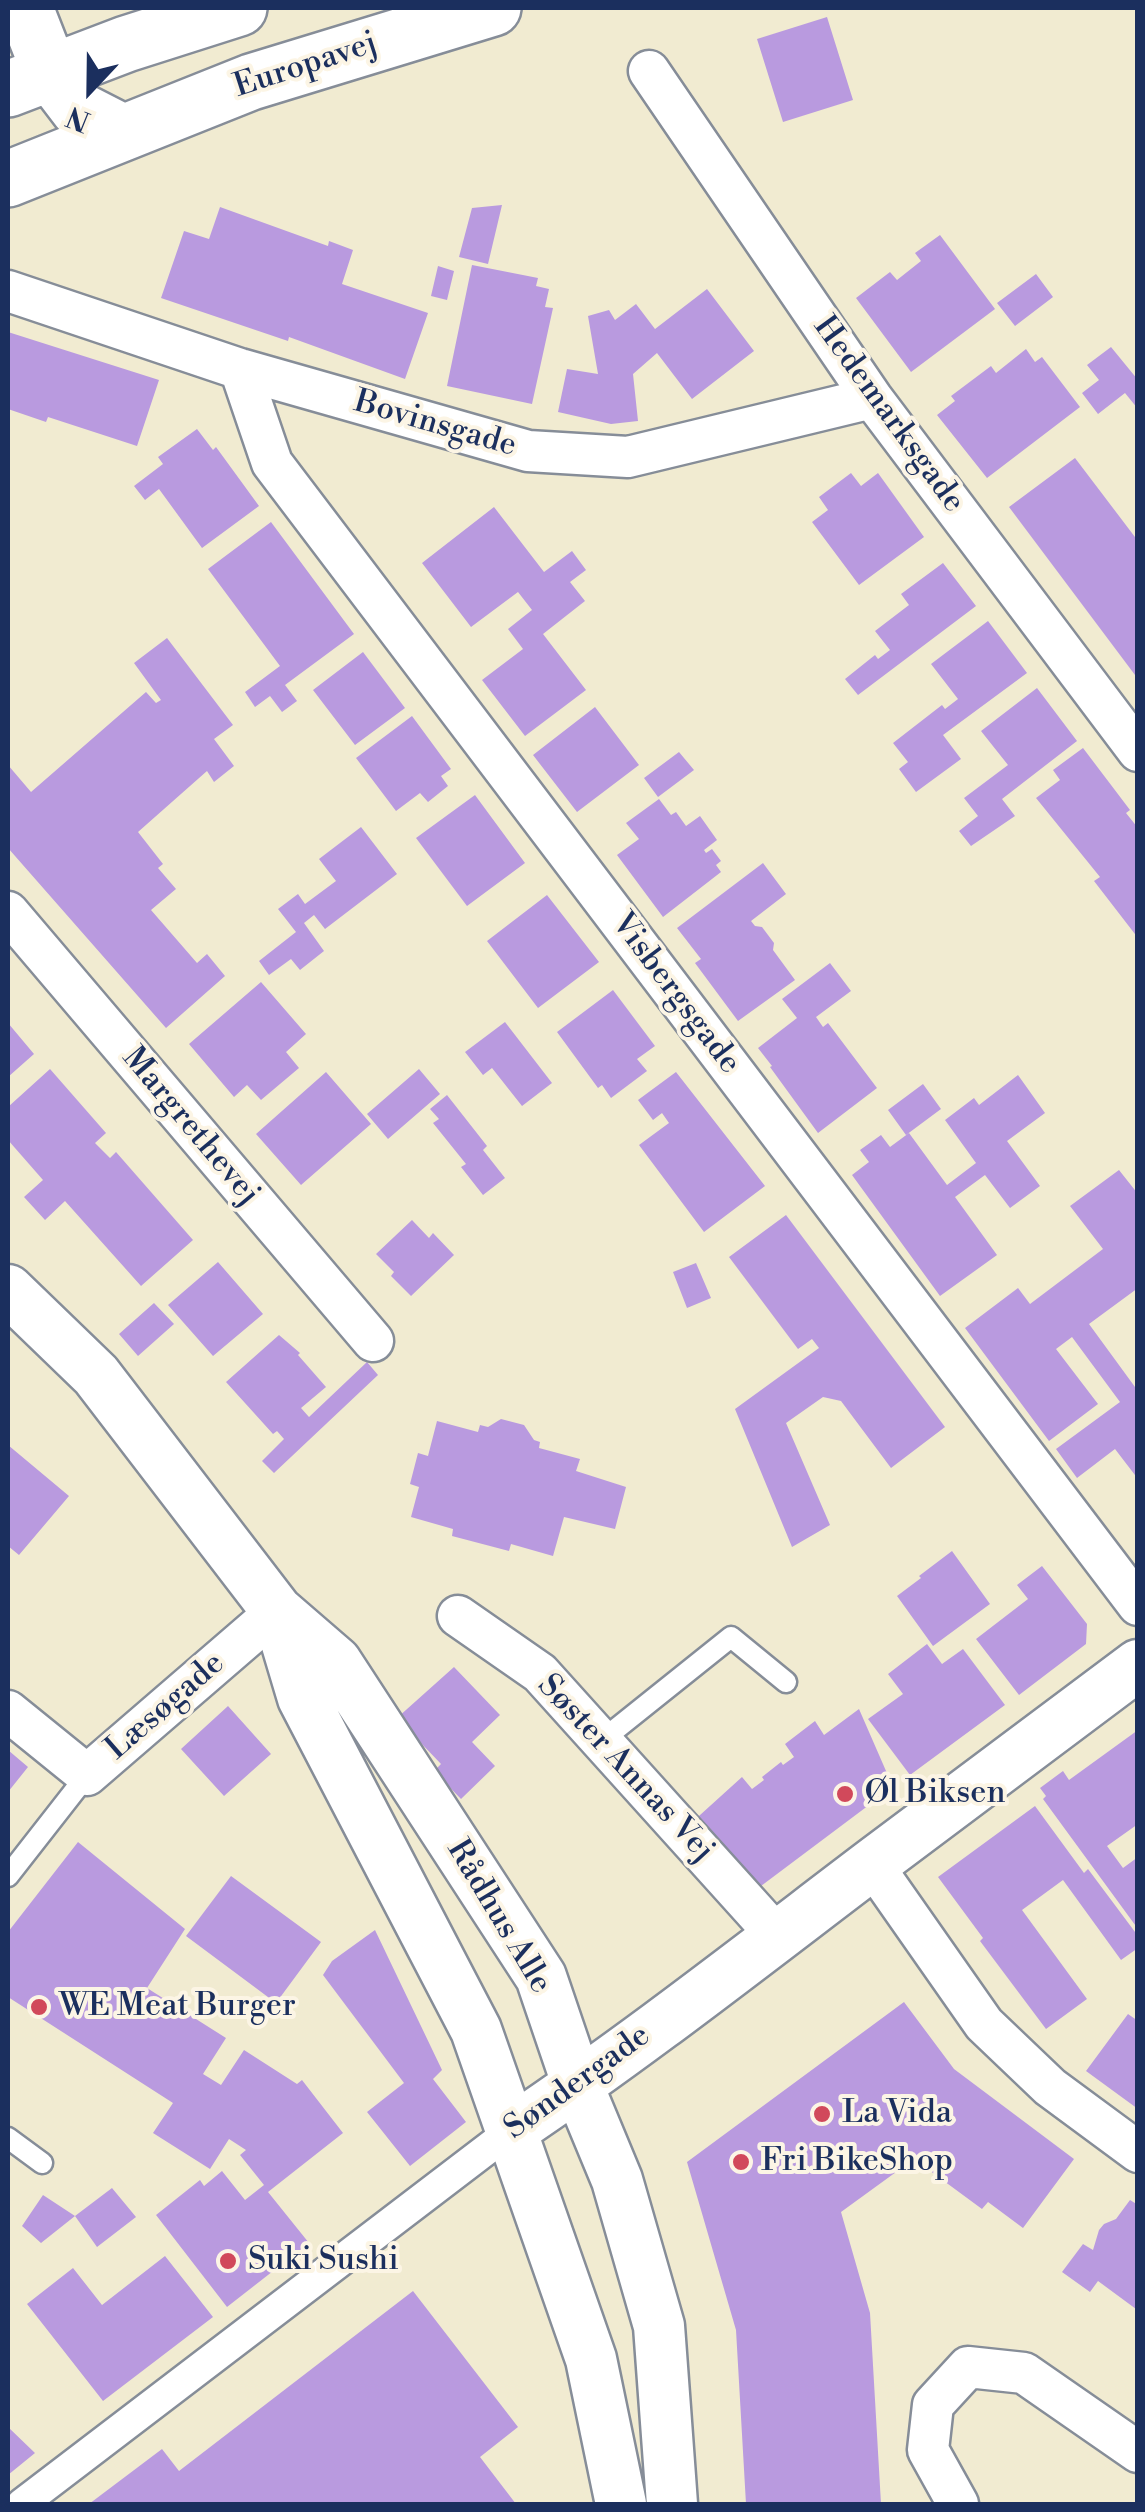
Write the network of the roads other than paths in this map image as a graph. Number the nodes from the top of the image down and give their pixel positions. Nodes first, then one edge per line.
1 (25, 8) edge
2 (239, 8) edge
3 (493, 8) edge
4 (118, 26) edge
5 (649, 72) dead end
6 (29, 80) edge
7 (122, 132) junction
8 (8, 179) edge
9 (8, 291) edge
10 (240, 369) junction
11 (872, 398) junction
12 (1138, 752) edge
13 (8, 912) edge
14 (8, 1290) edge
15 (373, 1341) dead end
16 (1138, 1605) edge
17 (277, 1611) junction
18 (458, 1616) dead end
19 (1138, 1665) edge
20 (786, 1682) dead end
21 (8, 1711) edge
22 (602, 1741) junction
23 (87, 1775) junction
24 (872, 1864) junction
25 (8, 1876) edge
26 (779, 1938) junction
27 (578, 2086) junction
28 (512, 2130) junction
29 (8, 2138) edge
30 (1138, 2152) edge
31 (42, 2163) dead end
32 (1138, 2452) edge
33 (22, 2504) edge
34 (621, 2504) edge
35 (672, 2504) edge
36 (958, 2504) edge

1 - 6 main road
2 - 4 main road
3 - 7 main road, Europavej
4 - 6 main road
4 - 7 main road
5 - 11 street, Hedemarksgade
6 - 7 main road
7 - 8 main road, Europavej
9 - 10 street, Bovinsgade
10 - 11 street, Bovinsgade
10 - 16 street, Visbergsgade
11 - 12 street, Hedemarksgade
13 - 15 street, Margrethevej
14 - 17 street, Rådhus Alle
17 - 23 street, Læsøgade
17 - 27 street, Rådhus Alle
17 - 28 street, Rådhus Alle
18 - 22 street, Søster Annas Vej
19 - 24 street, Søndergade
20 - 22 lane
21 - 23 street, Læsøgade
22 - 26 street, Søster Annas Vej
23 - 25 lane
24 - 26 street, Søndergade
24 - 30 street
26 - 27 street, Søndergade
27 - 28 street, Søndergade
27 - 35 street, Rådhus Alle
28 - 33 street, Søndergade
28 - 34 street, Rådhus Alle
29 - 31 lane
32 - 36 street

